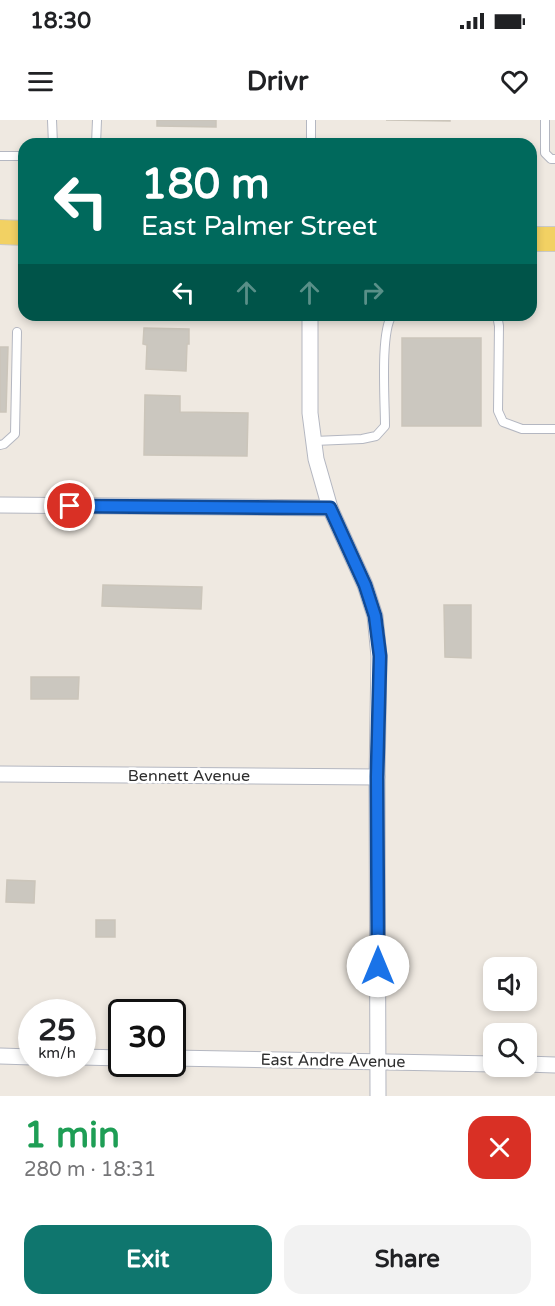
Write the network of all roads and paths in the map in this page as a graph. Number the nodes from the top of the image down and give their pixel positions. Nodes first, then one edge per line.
1 (52, 120) edge
2 (97, 120) edge
3 (311, 120) edge
4 (544, 120) edge
5 (53, 138) edge
6 (96, 138) edge
7 (311, 138) edge
8 (0, 156) edge
9 (18, 156) edge
10 (555, 159) edge
11 (0, 232) edge
12 (18, 233) edge
13 (537, 239) edge
14 (555, 239) edge
15 (310, 321) edge
16 (388, 321) edge
17 (498, 321) edge
18 (17, 332) dead end
19 (555, 429) edge
20 (314, 441) junction
21 (0, 445) edge
22 (0, 506) edge
23 (330, 508) junction
24 (0, 774) edge
25 (377, 777) junction
26 (0, 1056) edge
27 (18, 1057) edge
28 (186, 1058) edge
29 (379, 1061) junction
30 (483, 1064) edge
31 (537, 1064) edge
32 (555, 1065) edge
33 (378, 1096) edge

1 - 5 lane
2 - 6 lane
3 - 7 lane
4 - 10 lane
8 - 9 lane
11 - 12 main road
13 - 14 main road
15 - 20 street
16 - 20 lane
17 - 19 lane
18 - 21 lane
20 - 23 street
22 - 23 street
23 - 25 street
24 - 25 street, Bennett Avenue
25 - 29 street
26 - 27 street
28 - 29 street, East Andre Avenue
29 - 30 street, East Andre Avenue
29 - 33 street
31 - 32 street

